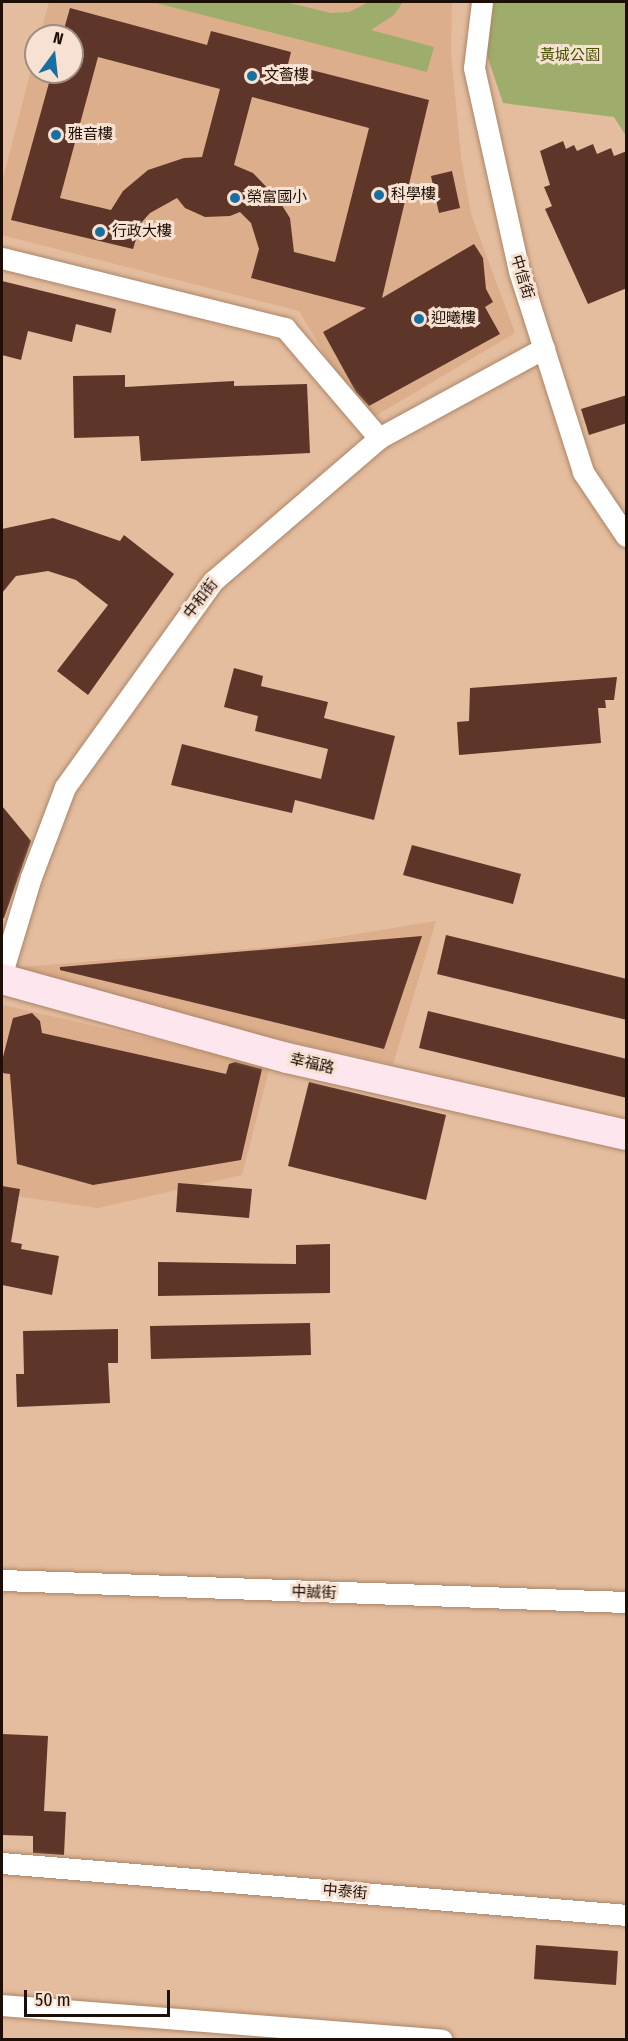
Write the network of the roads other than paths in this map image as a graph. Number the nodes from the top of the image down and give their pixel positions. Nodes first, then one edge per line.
1 (482, 2) edge
2 (2, 258) edge
3 (544, 348) junction
4 (379, 438) junction
5 (627, 536) edge
6 (2, 973) edge
7 (2, 979) edge
8 (627, 1135) edge
9 (2, 1580) edge
10 (627, 1602) edge
11 (2, 1863) edge
12 (627, 1915) edge
13 (2, 2005) edge
14 (442, 2040) edge

1 - 3 street, 中信街
2 - 4 street
3 - 4 street, 中和街
3 - 5 street, 中信街
4 - 6 street, 中和街
7 - 8 street, 幸福路
9 - 10 street, 中誠街
11 - 12 street, 中泰街
13 - 14 street

